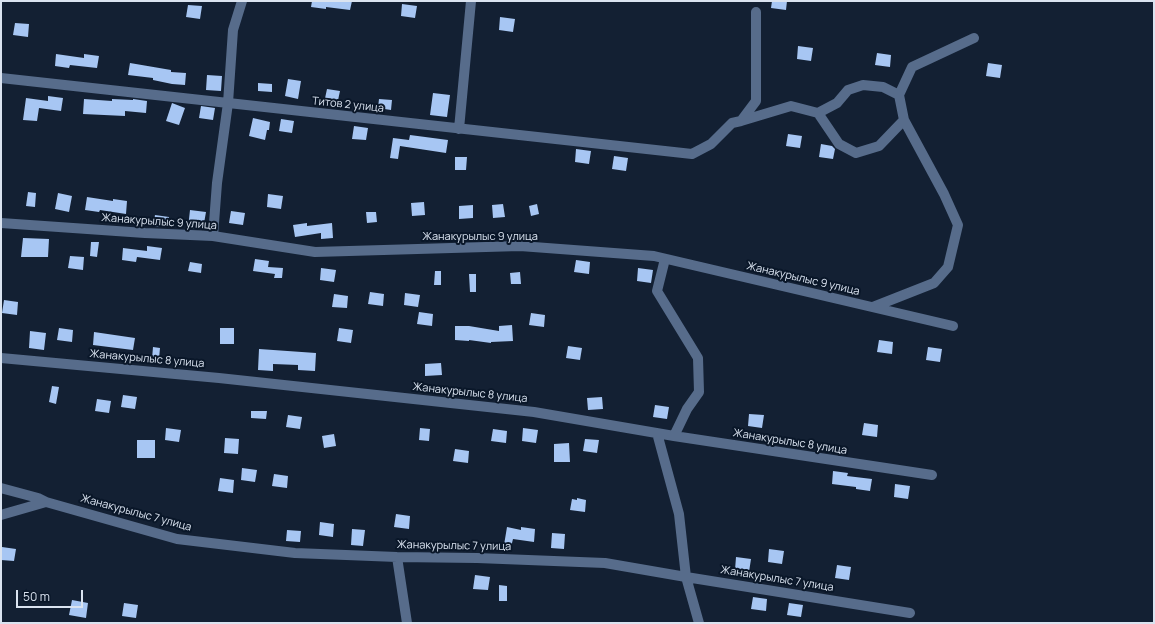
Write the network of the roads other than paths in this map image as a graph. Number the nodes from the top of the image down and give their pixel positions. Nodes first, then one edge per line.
1 (242, 1) edge
2 (468, 1) edge
3 (756, 12) dead end
4 (974, 38) dead end
5 (1, 78) edge
6 (898, 95) junction
7 (228, 103) junction
8 (818, 113) junction
9 (904, 120) junction
10 (741, 121) junction
11 (459, 129) junction
12 (1, 223) edge
13 (213, 236) junction
14 (665, 259) junction
15 (873, 307) junction
16 (953, 326) dead end
17 (1, 358) edge
18 (657, 433) junction
19 (674, 436) junction
20 (932, 475) dead end
21 (1, 488) edge
22 (46, 502) junction
23 (1, 515) edge
24 (397, 557) junction
25 (686, 577) junction
26 (910, 613) dead end
27 (407, 623) edge
28 (699, 623) edge

1 - 7 street
2 - 11 street
3 - 10 street
4 - 6 street
5 - 7 street, Титов 2 улица
6 - 8 street
6 - 9 street
7 - 11 street, Титов 2 улица
7 - 13 street
8 - 9 street
8 - 10 street
9 - 15 street
10 - 11 street, Титов 2 улица
12 - 13 street, Жанакурылыс 9 улица
13 - 14 street, Жанакурылыс 9 улица
14 - 15 street, Жанакурылыс 9 улица
14 - 19 street
15 - 16 street, Жанакурылыс 9 улица
17 - 18 street, Жанакурылыс 8 улица
18 - 19 street, Жанакурылыс 8 улица
18 - 25 street
19 - 20 street, Жанакурылыс 8 улица
21 - 22 street, Жанакурылыс 7 улица
22 - 23 street
22 - 24 street, Жанакурылыс 7 улица
24 - 25 street, Жанакурылыс 7 улица
24 - 27 street
25 - 26 street, Жанакурылыс 7 улица
25 - 28 street

